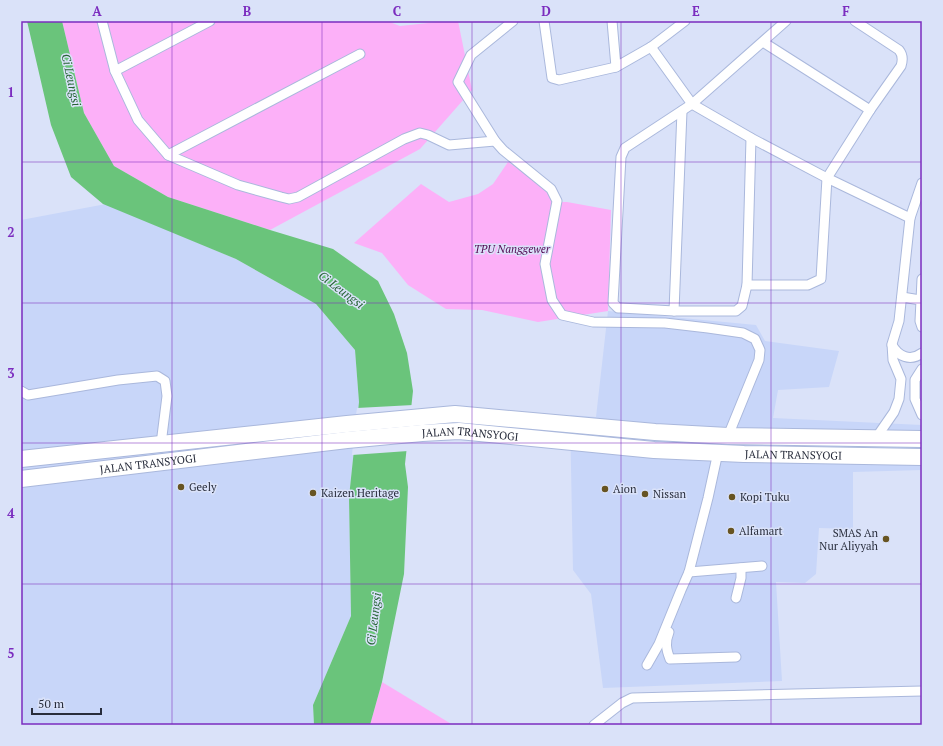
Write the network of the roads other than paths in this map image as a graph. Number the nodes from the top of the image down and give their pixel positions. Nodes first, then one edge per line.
1 (102, 21) edge
2 (210, 21) edge
3 (512, 21) edge
4 (544, 21) edge
5 (612, 21) edge
6 (684, 21) edge
7 (786, 21) edge
8 (855, 21) edge
9 (763, 42) junction
10 (650, 47) junction
11 (360, 54) dead end
12 (616, 67) junction
13 (115, 71) junction
14 (692, 104) junction
15 (870, 110) junction
16 (682, 111) junction
17 (751, 138) junction
18 (495, 141) junction
19 (168, 155) junction
20 (827, 178) junction
21 (922, 183) edge
22 (910, 218) junction
23 (922, 278) edge
24 (747, 285) junction
25 (902, 297) junction
26 (920, 300) junction
27 (674, 312) junction
28 (922, 327) edge
29 (892, 344) junction
30 (922, 353) edge
31 (922, 369) edge
32 (21, 391) edge
33 (899, 398) junction
34 (915, 400) junction
35 (922, 415) edge
36 (728, 436) junction
37 (876, 438) junction
38 (922, 439) edge
39 (161, 444) junction
40 (718, 452) junction
41 (922, 457) edge
42 (21, 459) edge
43 (21, 479) edge
44 (762, 566) dead end
45 (741, 568) junction
46 (693, 572) junction
47 (736, 598) dead end
48 (736, 657) dead end
49 (647, 665) dead end
50 (922, 691) edge
51 (594, 725) edge

1 - 13 street
2 - 13 street
3 - 18 street
4 - 12 street
5 - 12 street
6 - 10 street
7 - 9 street
8 - 15 street
9 - 14 street
9 - 15 street
10 - 12 street
10 - 14 street
11 - 19 street
13 - 19 street
14 - 16 street
14 - 17 street
15 - 20 street
16 - 27 street
16 - 27 street
17 - 20 street
17 - 24 street
18 - 19 street
18 - 36 street
20 - 22 street
20 - 24 street
21 - 22 street
22 - 25 street
23 - 26 street
24 - 27 street
25 - 26 street
25 - 29 street
26 - 28 street
29 - 30 street
29 - 33 street
31 - 34 street
32 - 39 street
33 - 34 street
33 - 37 street
34 - 35 street
36 - 37 highway, JALAN TRANSYOGI
36 - 39 highway, JALAN TRANSYOGI
37 - 38 highway, JALAN TRANSYOGI
39 - 42 highway, JALAN TRANSYOGI
40 - 41 highway, JALAN TRANSYOGI
40 - 43 highway, JALAN TRANSYOGI
40 - 46 street
44 - 45 street
45 - 46 street
45 - 47 street
46 - 48 street
46 - 49 street
50 - 51 street

